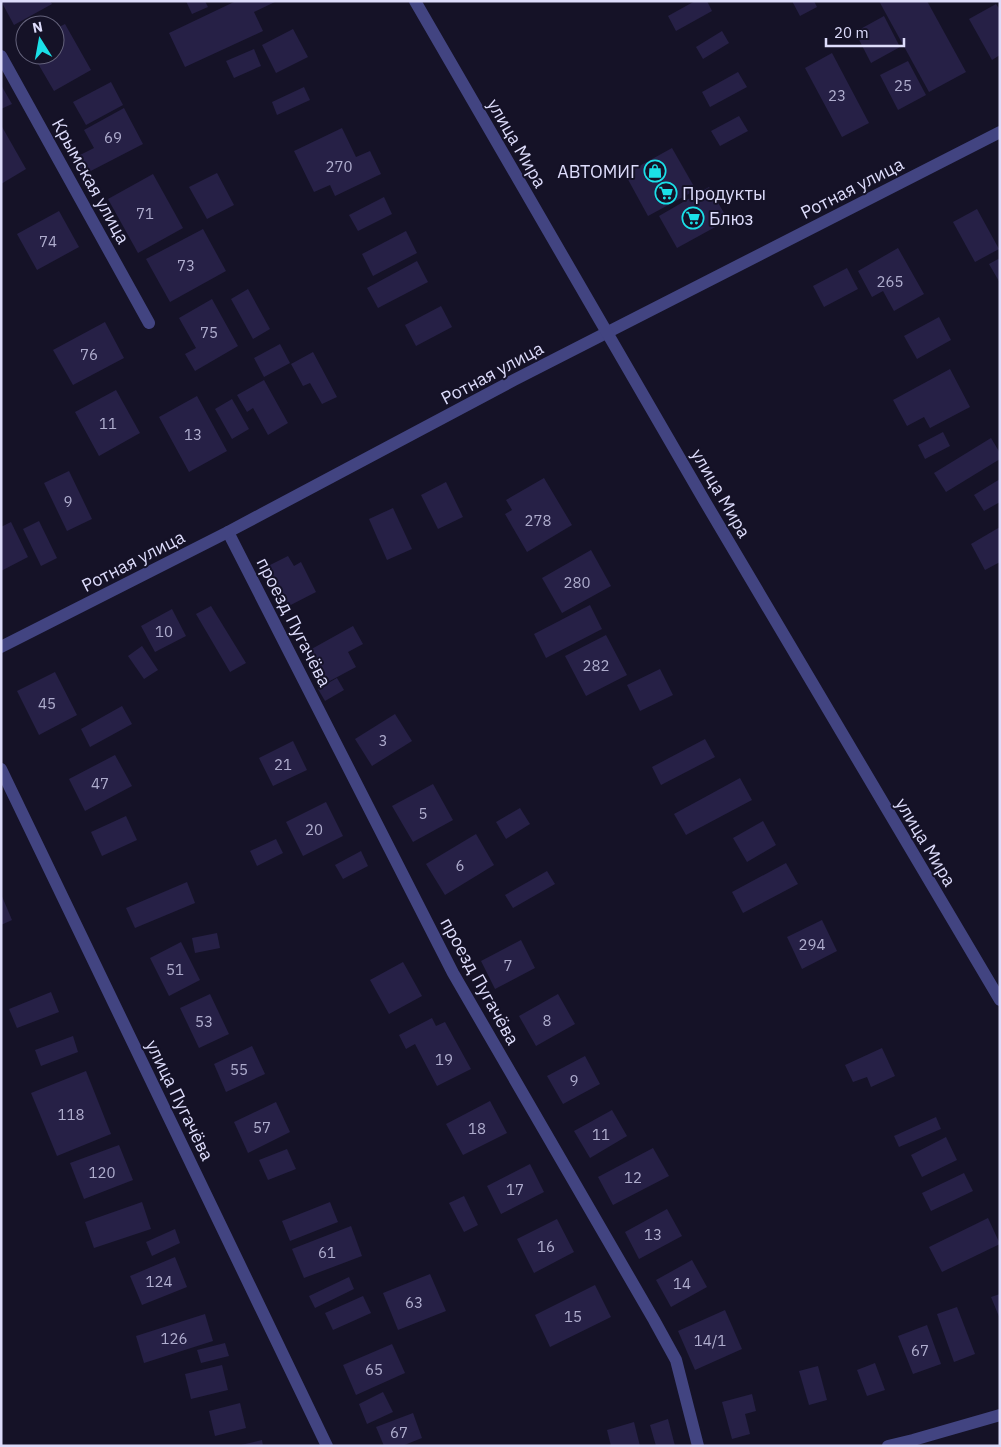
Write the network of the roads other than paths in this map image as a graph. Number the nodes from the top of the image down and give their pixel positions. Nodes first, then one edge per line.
1 (415, 1) edge
2 (1, 56) edge
3 (1000, 132) edge
4 (149, 323) dead end
5 (607, 333) junction
6 (228, 532) junction
7 (1, 647) edge
8 (1, 769) edge
9 (1000, 1000) edge
10 (1000, 1415) edge
11 (914, 1443) edge
12 (327, 1446) edge
13 (698, 1446) edge
14 (888, 1446) edge

1 - 5 street, улица Мира
2 - 4 street, Крымская улица
3 - 5 street, Ротная улица
5 - 6 street, Ротная улица
5 - 9 street, улица Мира
6 - 7 street, Ротная улица
6 - 13 street, проезд Пугачёва
8 - 12 street, улица Пугачёва
10 - 11 street
11 - 14 street

